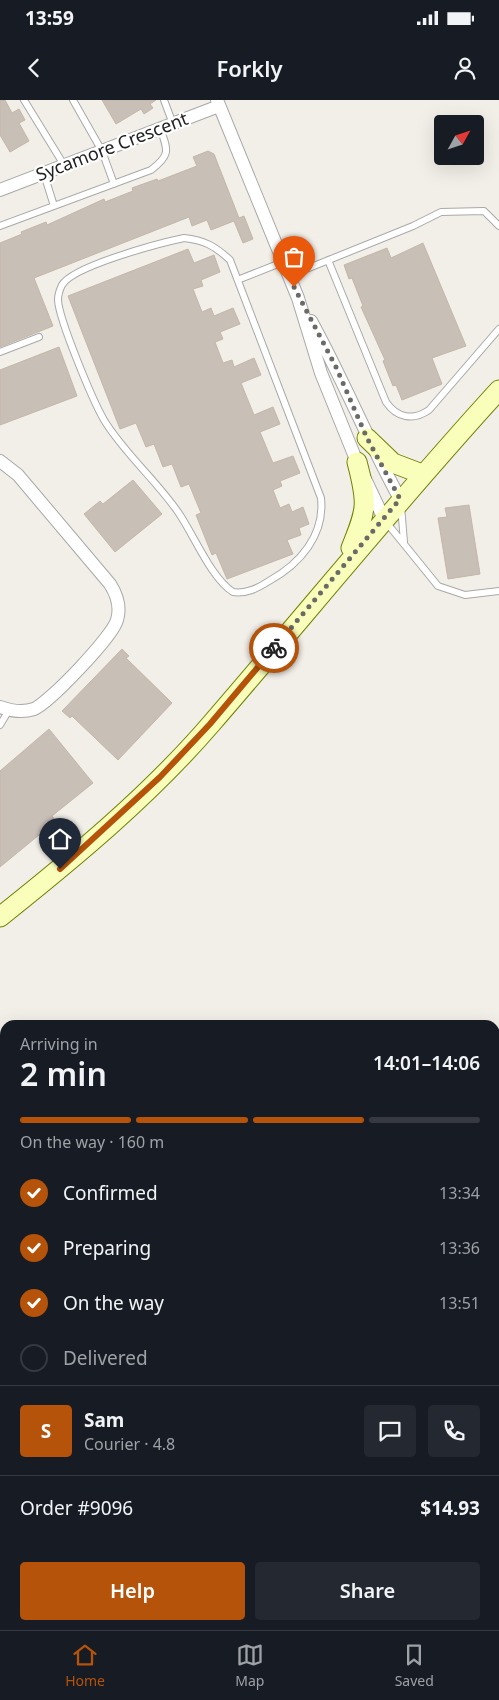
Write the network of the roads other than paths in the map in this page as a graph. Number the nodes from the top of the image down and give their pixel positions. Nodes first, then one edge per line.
1 (24, 100) edge
2 (73, 100) edge
3 (164, 100) edge
4 (218, 103) edge
5 (173, 124) junction
6 (160, 128) junction
7 (102, 151) junction
8 (64, 166) junction
9 (44, 174) junction
10 (114, 184) junction
11 (0, 190) edge
12 (54, 206) junction
13 (0, 226) edge
14 (499, 226) edge
15 (328, 260) junction
16 (284, 262) junction
17 (289, 276) junction
18 (240, 279) junction
19 (298, 298) junction
20 (499, 329) edge
21 (38, 337) dead end
22 (0, 352) edge
23 (499, 390) edge
24 (370, 443) junction
25 (356, 459) junction
26 (0, 461) edge
27 (422, 474) junction
28 (400, 499) junction
29 (384, 519) junction
30 (404, 542) junction
31 (344, 566) junction
32 (499, 591) edge
33 (4, 709) edge
34 (0, 725) edge
35 (0, 917) edge

1 - 8 lane
2 - 7 lane
3 - 5 lane
4 - 5 street, Sycamore Crescent
4 - 16 street
5 - 6 street, Sycamore Crescent
6 - 7 street, Sycamore Crescent
6 - 10 lane
7 - 8 street, Sycamore Crescent
7 - 10 lane
8 - 9 street, Sycamore Crescent
9 - 11 street, Sycamore Crescent
9 - 12 lane
10 - 12 lane
12 - 13 lane
14 - 15 lane
15 - 17 lane
15 - 20 lane
16 - 17 street
16 - 18 lane
17 - 19 street
18 - 18 lane
19 - 24 street
19 - 25 street
21 - 22 lane
23 - 27 street
24 - 25 street
24 - 27 street
24 - 28 street
25 - 29 street
25 - 31 street
26 - 33 street
27 - 28 street
28 - 29 street
28 - 30 lane
29 - 30 lane
29 - 31 street
30 - 32 lane
31 - 35 street
33 - 34 lane

